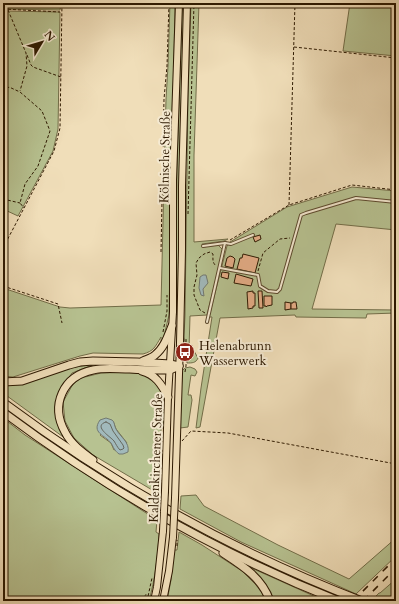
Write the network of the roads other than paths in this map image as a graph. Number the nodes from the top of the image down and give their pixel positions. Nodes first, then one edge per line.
1 (179, 3) edge
2 (187, 3) edge
3 (396, 202) edge
4 (253, 235) dead end
5 (225, 243) junction
6 (203, 246) dead end
7 (220, 268) junction
8 (173, 314) joint
9 (180, 320) joint
10 (207, 322) dead end
11 (172, 326) junction
12 (137, 362) junction
13 (183, 366) junction
14 (170, 367) junction
15 (136, 369) junction
16 (3, 382) edge
17 (164, 396) junction
18 (3, 402) edge
19 (3, 412) edge
20 (132, 489) junction
21 (183, 527) junction
22 (154, 601) edge
23 (163, 601) edge
24 (270, 601) edge
25 (339, 601) edge
26 (362, 601) edge

1 - 8 main road, Kölnische Straße
2 - 9 main road, Kölnische Straße
3 - 7 lane
4 - 5 lane
5 - 6 lane
5 - 7 lane
7 - 10 lane
8 - 11 main road, Kaldenkirchener Straße
9 - 13 main road, Kaldenkirchener Straße
11 - 12 highway
11 - 14 main road, Kaldenkirchener Straße
12 - 14 highway
12 - 16 highway
13 - 14 highway
13 - 23 main road, Kaldenkirchener Straße, bridge
14 - 15 highway
14 - 17 main road, Kaldenkirchener Straße
15 - 17 highway
15 - 20 highway
17 - 22 main road, Kaldenkirchener Straße, bridge
18 - 20 highway
19 - 21 highway
20 - 26 highway
21 - 24 highway
21 - 25 highway

